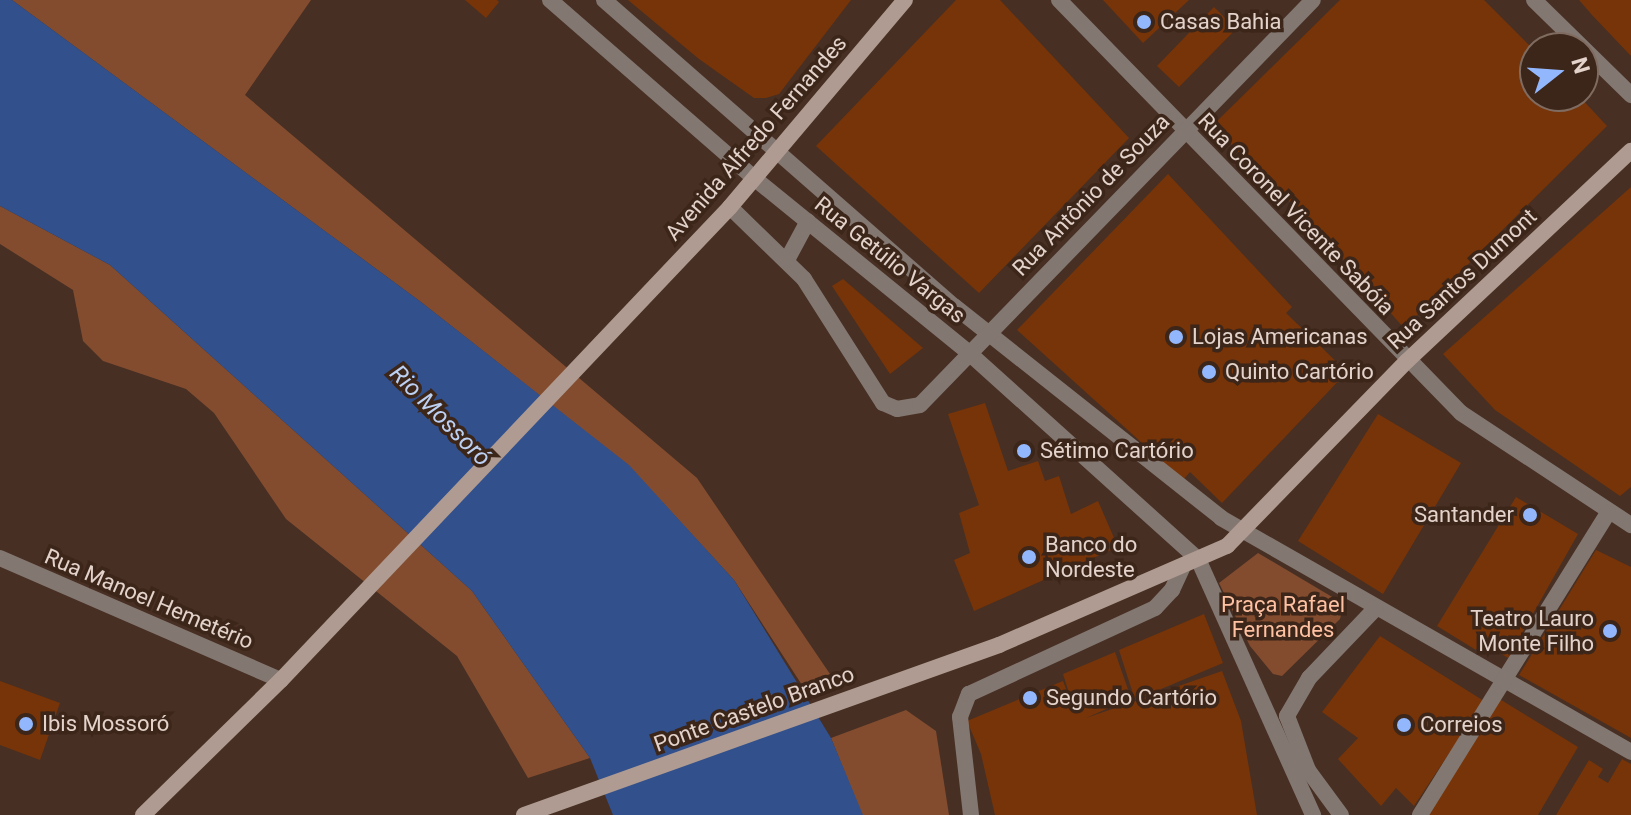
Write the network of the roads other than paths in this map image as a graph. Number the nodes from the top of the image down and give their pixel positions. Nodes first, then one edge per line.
1 (550, 0) edge
2 (604, 0) edge
3 (905, 0) edge
4 (1059, 0) edge
5 (1313, 0) edge
6 (1534, 0) edge
7 (1631, 95) edge
8 (1185, 130) junction
9 (1631, 151) edge
10 (777, 153) junction
11 (754, 178) junction
12 (730, 207) junction
13 (808, 221) junction
14 (787, 260) junction
15 (987, 333) junction
16 (969, 353) junction
17 (1407, 361) junction
18 (1608, 513) junction
19 (1631, 525) edge
20 (1242, 533) junction
21 (0, 558) edge
22 (1191, 563) junction
23 (1376, 608) junction
24 (999, 645) joint
25 (281, 680) junction
26 (1503, 680) junction
27 (1631, 752) edge
28 (157, 807) edge
29 (143, 815) edge
30 (524, 815) edge
31 (971, 815) edge
32 (1313, 815) edge
33 (1341, 815) edge
34 (1420, 815) edge

1 - 11 street, Rua Getúlio Vargas
2 - 10 street, Rua Getúlio Vargas
3 - 10 main road, Avenida Alfredo Fernandes
4 - 8 street, Rua Coronel Vicente Sabóia
5 - 8 street, Rua Antônio de Souza
6 - 7 street
8 - 15 street, Rua Antônio de Souza
8 - 17 street, Rua Coronel Vicente Sabóia
9 - 17 main road, Rua Santos Dumont
10 - 11 main road, Avenida Alfredo Fernandes
10 - 15 street, Rua Getúlio Vargas
11 - 12 main road, Avenida Alfredo Fernandes
11 - 13 street, Rua Getúlio Vargas
12 - 14 street
12 - 25 main road, Avenida Alfredo Fernandes
13 - 14 street
13 - 16 street, Rua Getúlio Vargas
14 - 16 street, Rua Antônio de Souza
15 - 16 street, Rua Antônio de Souza
15 - 20 street, Rua Getúlio Vargas
16 - 22 street, Rua Getúlio Vargas
17 - 18 street, Rua Coronel Vicente Sabóia
17 - 20 main road, Rua Santos Dumont
18 - 19 street, Rua Coronel Vicente Sabóia
18 - 26 street
20 - 22 main road, Rua Santos Dumont
20 - 23 street, Rua Getúlio Vargas
21 - 25 street, Rua Manoel Hemetério
22 - 24 main road, Rua Santos Dumont
22 - 31 street, Rua Santos Dumont
22 - 32 street
23 - 26 street, Rua Getúlio Vargas
23 - 33 street
24 - 30 main road, Ponte Castelo Branco
25 - 28 main road, Avenida Alfredo Fernandes
26 - 27 street, Rua Getúlio Vargas
26 - 34 street
28 - 29 main road, Avenida Alfredo Fernandes

